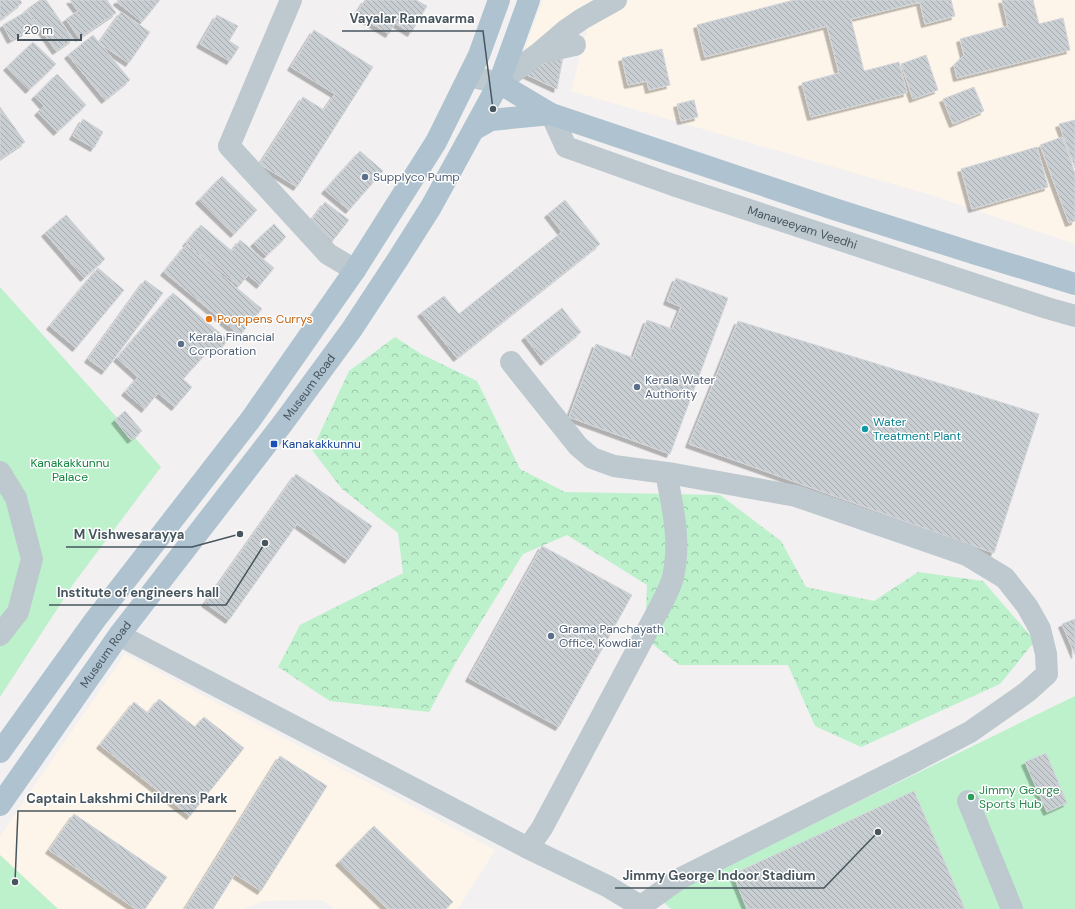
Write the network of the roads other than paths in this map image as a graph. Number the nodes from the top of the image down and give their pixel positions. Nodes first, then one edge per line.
1 (291, 0) edge
2 (499, 0) edge
3 (529, 0) edge
4 (616, 0) edge
5 (575, 45) dead end
6 (539, 53) junction
7 (469, 76) junction
8 (499, 83) junction
9 (551, 114) junction
10 (475, 129) junction
11 (355, 270) junction
12 (1075, 284) edge
13 (1075, 316) edge
14 (511, 362) dead end
15 (0, 472) edge
16 (666, 473) junction
17 (0, 635) edge
18 (119, 635) junction
19 (0, 752) edge
20 (968, 801) dead end
21 (0, 805) edge
22 (528, 848) junction
23 (641, 908) edge
24 (1012, 909) edge

1 - 11 street
2 - 7 main road
3 - 8 main road, Museum Road
4 - 6 street
5 - 6 street
6 - 8 street
7 - 8 street
7 - 11 main road
8 - 9 main road
8 - 10 main road, Museum Road
9 - 10 main road
9 - 12 main road
9 - 13 street, Manaveeyam Veedhi
10 - 18 main road, Museum Road
11 - 19 main road
14 - 16 street
15 - 17 street
16 - 22 street
16 - 23 street
18 - 21 main road, Museum Road
18 - 22 street
20 - 24 street
22 - 23 street

